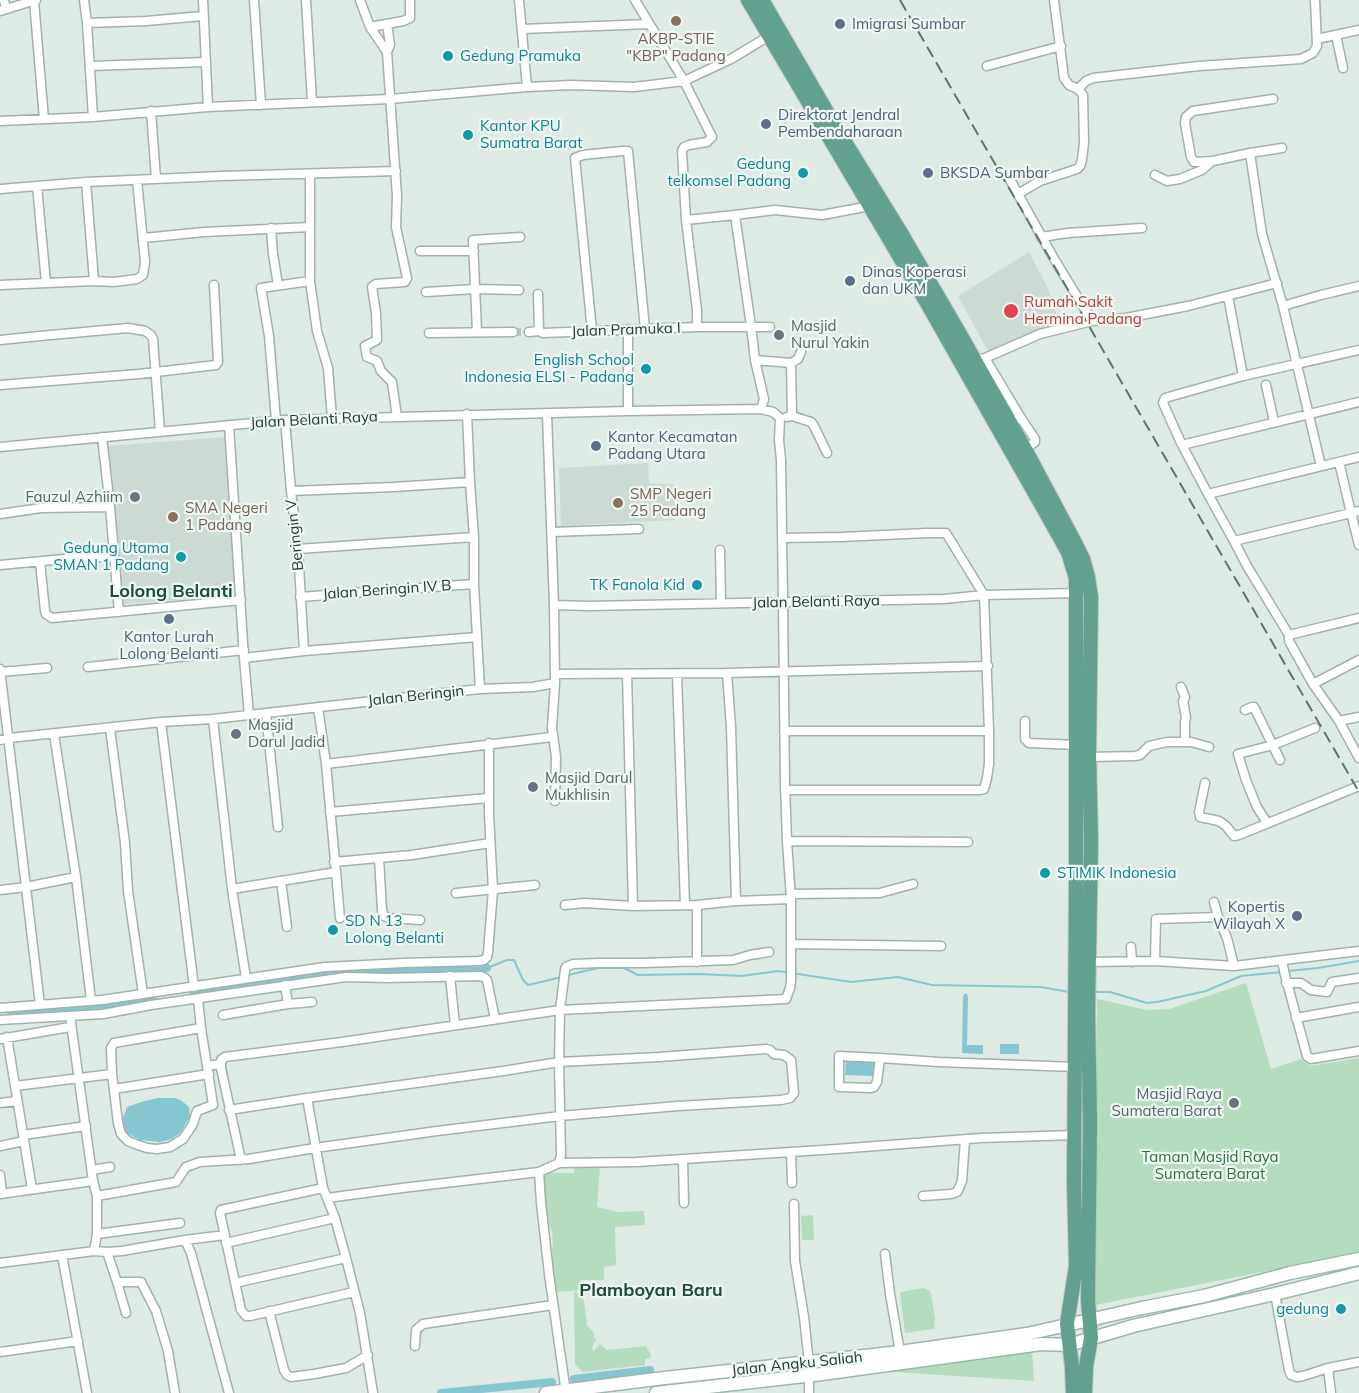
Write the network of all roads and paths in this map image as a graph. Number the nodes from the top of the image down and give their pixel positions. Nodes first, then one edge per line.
1 (35, 0) edge
2 (84, 0) edge
3 (203, 0) edge
4 (254, 0) edge
5 (306, 0) edge
6 (360, 0) edge
7 (410, 0) edge
8 (519, 0) edge
9 (635, 0) edge
10 (748, 0) edge
11 (762, 0) edge
12 (1054, 0) edge
13 (1315, 0) edge
14 (3, 6) edge
15 (203, 16) junction
16 (87, 23) junction
17 (387, 24) junction
18 (649, 24) junction
19 (370, 27) junction
20 (522, 29) junction
21 (1359, 30) edge
22 (1336, 35) junction
23 (769, 36) junction
24 (1317, 39) junction
25 (1061, 46) junction
26 (387, 52) junction
27 (206, 62) junction
28 (90, 66) junction
29 (987, 66) dead end
30 (1342, 68) dead end
31 (684, 81) junction
32 (527, 87) junction
33 (1078, 89) junction
34 (390, 99) junction
35 (1273, 99) dead end
36 (312, 102) junction
37 (261, 105) junction
38 (208, 107) junction
39 (151, 111) junction
40 (93, 117) junction
41 (44, 119) junction
42 (0, 121) edge
43 (833, 134) junction
44 (1282, 147) dead end
45 (1250, 153) junction
46 (1213, 161) junction
47 (852, 164) junction
48 (396, 171) junction
49 (310, 174) junction
50 (1155, 175) dead end
51 (1008, 176) dead end
52 (156, 179) junction
53 (137, 180) junction
54 (86, 182) junction
55 (37, 186) junction
56 (0, 189) edge
57 (1018, 194) junction
58 (870, 206) junction
59 (735, 215) junction
60 (686, 220) junction
61 (310, 227) junction
62 (271, 228) junction
63 (1142, 228) dead end
64 (520, 237) dead end
65 (1041, 237) junction
66 (143, 238) junction
67 (420, 251) dead end
68 (474, 251) junction
69 (914, 268) junction
70 (94, 281) junction
71 (310, 281) junction
72 (46, 283) junction
73 (1276, 283) junction
74 (0, 285) edge
75 (214, 285) dead end
76 (278, 285) junction
77 (1359, 286) edge
78 (475, 289) junction
79 (519, 290) dead end
80 (426, 292) dead end
81 (538, 294) dead end
82 (1228, 296) junction
83 (1283, 306) junction
84 (1092, 321) junction
85 (751, 326) junction
86 (697, 327) junction
87 (771, 327) dead end
88 (628, 329) junction
89 (645, 329) junction
90 (539, 330) junction
91 (592, 331) junction
92 (477, 332) junction
93 (513, 332) tunnel mouth
94 (529, 332) tunnel mouth
95 (429, 333) dead end
96 (0, 340) edge
97 (1359, 350) edge
98 (801, 352) dead end
99 (980, 359) junction
100 (754, 360) junction
101 (791, 363) junction
102 (1296, 364) junction
103 (154, 371) junction
104 (1244, 376) junction
105 (0, 385) edge
106 (1266, 385) dead end
107 (1359, 402) edge
108 (761, 410) junction
109 (628, 411) junction
110 (467, 414) junction
111 (547, 414) junction
112 (1309, 415) junction
113 (792, 416) junction
114 (397, 417) junction
115 (332, 418) junction
116 (780, 418) junction
117 (281, 420) junction
118 (1274, 422) junction
119 (229, 425) junction
120 (160, 431) junction
121 (102, 437) junction
122 (1182, 445) junction
123 (0, 447) edge
124 (827, 453) dead end
125 (1359, 457) edge
126 (1339, 462) junction
127 (1321, 466) junction
128 (470, 482) junction
129 (291, 491) junction
130 (1208, 494) junction
131 (110, 507) junction
132 (1355, 512) edge
133 (0, 514) edge
134 (639, 528) dead end
135 (552, 532) junction
136 (474, 537) junction
137 (782, 538) junction
138 (1234, 541) junction
139 (1359, 545) edge
140 (298, 549) junction
141 (720, 550) dead end
142 (114, 557) junction
143 (40, 562) junction
144 (0, 565) edge
145 (474, 584) junction
146 (1077, 593) junction
147 (984, 595) junction
148 (300, 597) junction
149 (241, 600) junction
150 (783, 602) junction
151 (721, 603) junction
152 (554, 605) junction
153 (119, 612) junction
154 (1359, 618) edge
155 (1289, 635) junction
156 (477, 637) junction
157 (304, 651) junction
158 (244, 654) junction
159 (1359, 660) edge
160 (988, 666) junction
161 (88, 667) dead end
162 (47, 668) dead end
163 (0, 671) edge
164 (784, 671) junction
165 (727, 673) junction
166 (627, 674) junction
167 (677, 674) junction
168 (555, 678) junction
169 (1313, 684) junction
170 (1181, 687) dead end
171 (480, 689) junction
172 (318, 707) junction
173 (1245, 710) dead end
174 (266, 713) junction
175 (249, 715) junction
176 (1359, 717) edge
177 (213, 719) junction
178 (1025, 721) dead end
179 (1339, 721) junction
180 (161, 722) junction
181 (110, 728) junction
182 (1315, 728) dead end
183 (989, 730) junction
184 (784, 731) junction
185 (54, 734) junction
186 (552, 736) junction
187 (5, 739) edge
188 (1185, 742) junction
189 (489, 743) junction
190 (1077, 745) junction
191 (1273, 745) junction
192 (1209, 747) dead end
193 (1089, 757) junction
194 (1359, 758) edge
195 (1281, 760) dead end
196 (326, 764) junction
197 (1083, 782) junction
198 (1205, 783) dead end
199 (1359, 786) edge
200 (785, 790) junction
201 (488, 798) junction
202 (555, 801) dead end
203 (330, 812) junction
204 (1267, 823) junction
205 (278, 827) dead end
206 (787, 841) junction
207 (968, 842) dead end
208 (490, 843) junction
209 (379, 858) junction
210 (334, 862) junction
211 (336, 872) junction
212 (76, 878) junction
213 (281, 881) junction
214 (913, 884) dead end
215 (535, 885) dead end
216 (26, 887) junction
217 (232, 889) junction
218 (0, 890) edge
219 (493, 890) junction
220 (456, 893) dead end
221 (791, 897) junction
222 (736, 901) junction
223 (1214, 902) dead end
224 (565, 905) dead end
225 (685, 905) junction
226 (697, 905) junction
227 (633, 906) junction
228 (1218, 917) junction
229 (340, 918) dead end
230 (420, 921) dead end
231 (287, 927) dead end
232 (791, 944) junction
233 (941, 946) dead end
234 (1131, 947) dead end
235 (1359, 951) edge
236 (769, 952) dead end
237 (1155, 961) junction
238 (697, 962) junction
239 (1089, 962) junction
240 (1132, 962) junction
241 (1234, 966) junction
242 (439, 970) junction
243 (1284, 972) junction
244 (450, 976) junction
245 (246, 978) junction
246 (1359, 978) edge
247 (292, 979) junction
248 (1082, 980) junction
249 (194, 987) junction
250 (142, 994) junction
251 (1082, 997) junction
252 (198, 999) junction
253 (91, 1000) junction
254 (312, 1002) dead end
255 (288, 1004) junction
256 (40, 1005) junction
257 (1359, 1007) edge
258 (0, 1008) edge
259 (102, 1008) junction
260 (560, 1010) junction
261 (223, 1015) dead end
262 (70, 1016) junction
263 (1296, 1018) junction
264 (495, 1019) junction
265 (0, 1020) edge
266 (454, 1025) junction
267 (70, 1026) junction
268 (201, 1028) junction
269 (4, 1038) edge
270 (1359, 1051) edge
271 (880, 1058) junction
272 (559, 1062) junction
273 (221, 1064) junction
274 (1075, 1067) junction
275 (208, 1070) junction
276 (112, 1074) junction
277 (78, 1077) junction
278 (15, 1086) junction
279 (114, 1089) junction
280 (307, 1098) junction
281 (17, 1101) junction
282 (0, 1103) edge
283 (230, 1110) junction
284 (560, 1116) junction
285 (86, 1126) junction
286 (1074, 1135) junction
287 (23, 1138) junction
288 (965, 1140) junction
289 (0, 1146) edge
290 (315, 1148) junction
291 (791, 1152) junction
292 (241, 1160) junction
293 (682, 1160) junction
294 (559, 1163) junction
295 (110, 1167) dead end
296 (92, 1170) junction
297 (539, 1172) junction
298 (0, 1175) edge
299 (93, 1181) junction
300 (792, 1183) dead end
301 (323, 1188) junction
302 (32, 1189) junction
303 (1, 1194) edge
304 (97, 1196) junction
305 (923, 1196) dead end
306 (327, 1198) junction
307 (684, 1203) dead end
308 (794, 1204) dead end
309 (335, 1218) junction
310 (180, 1223) dead end
311 (97, 1234) junction
312 (226, 1239) junction
313 (185, 1240) junction
314 (94, 1251) junction
315 (107, 1252) junction
316 (885, 1254) dead end
317 (62, 1255) junction
318 (346, 1258) junction
319 (1359, 1259) edge
320 (0, 1263) edge
321 (1359, 1273) edge
322 (117, 1282) junction
323 (235, 1283) junction
324 (354, 1292) junction
325 (1275, 1294) junction
326 (553, 1305) junction
327 (269, 1311) junction
328 (126, 1313) dead end
329 (1090, 1319) junction
330 (1067, 1324) junction
331 (1091, 1338) junction
332 (78, 1341) junction
333 (1069, 1345) junction
334 (415, 1346) dead end
335 (0, 1352) edge
336 (900, 1352) junction
337 (368, 1355) junction
338 (1359, 1362) edge
339 (1328, 1368) junction
340 (809, 1369) junction
341 (566, 1391) edge
342 (87, 1393) edge
343 (175, 1393) edge
344 (230, 1393) edge
345 (373, 1393) edge
346 (546, 1393) edge
347 (656, 1393) edge
348 (809, 1393) edge
349 (1073, 1393) edge
350 (1085, 1393) edge
351 (1331, 1393) edge

1 - 14 street
1 - 41 street
2 - 16 street
3 - 15 street
4 - 37 street
5 - 36 street
6 - 19 street
7 - 17 street
8 - 20 street
9 - 18 street
10 - 23 main road
11 - 43 main road
12 - 25 street
13 - 24 street
15 - 16 street
15 - 27 street
16 - 28 street
17 - 19 street
17 - 26 street
18 - 20 street
18 - 31 street
19 - 26 street
20 - 32 street
21 - 22 street
22 - 24 street
22 - 30 street
23 - 31 street
23 - 43 main road
24 - 33 street
25 - 29 street
25 - 33 street
26 - 34 street
27 - 28 street
27 - 38 street
28 - 40 street
31 - 32 street
31 - 60 street
32 - 34 street
33 - 57 street
34 - 36 street
34 - 48 street
35 - 46 street
36 - 37 street
37 - 38 street
38 - 39 street
39 - 40 street
39 - 52 street
40 - 41 street
41 - 42 street
43 - 47 main road
44 - 45 street
45 - 46 street
45 - 73 street
46 - 50 street
47 - 58 main road
47 - 69 main road
48 - 49 street
48 - 114 street
49 - 52 street
49 - 61 street
51 - 57 street
52 - 53 street
53 - 54 street
53 - 66 street
54 - 55 street
54 - 70 street
55 - 56 street
55 - 72 street
57 - 65 street
58 - 59 street
58 - 69 main road
59 - 60 street
59 - 85 street
60 - 86 street
61 - 62 street
61 - 71 street
62 - 66 street
62 - 76 street
63 - 65 street
64 - 68 street
65 - 84 street
66 - 70 street
67 - 68 street
68 - 78 street
69 - 99 main road
69 - 146 main road
70 - 72 street
71 - 76 street
71 - 115 street
72 - 74 street
73 - 82 street
73 - 83 street
75 - 103 street
76 - 117 street, Beringin V
77 - 83 street
78 - 79 street
78 - 80 street
78 - 92 street
81 - 90 street
82 - 84 street
82 - 104 street
83 - 102 street
84 - 99 street
85 - 86 street, Jalan Pramuka I
85 - 87 street, Jalan Pramuka I
85 - 100 street
86 - 89 street, Jalan Pramuka I
88 - 89 street, Jalan Pramuka I
88 - 91 street, Jalan Pramuka I
88 - 109 street
89 - 91 street
90 - 91 street, Jalan Pramuka I
90 - 94 street, Jalan Pramuka I
92 - 93 street
92 - 95 street
96 - 103 street
97 - 102 street
98 - 101 street
99 - 193 main road
100 - 101 street
100 - 108 street
101 - 113 street
102 - 104 street
102 - 112 street
103 - 105 street
103 - 120 street
104 - 122 street
106 - 118 street
107 - 112 street
108 - 109 street, Jalan Belanti Raya
108 - 116 street
109 - 111 street, Jalan Belanti Raya
110 - 111 street, Jalan Belanti Raya
110 - 114 street, Jalan Belanti Raya
110 - 128 street
111 - 135 street
112 - 118 street
112 - 127 street
113 - 116 street
113 - 124 street
114 - 115 street, Jalan Belanti Raya
115 - 117 street, Jalan Belanti Raya
116 - 137 street
117 - 119 street, Jalan Belanti Raya
117 - 129 street, Beringin V
118 - 122 street
119 - 120 street, Jalan Belanti Raya
119 - 149 street
120 - 121 street, Jalan Belanti Raya
121 - 123 street, Jalan Belanti Raya
121 - 131 street
122 - 130 street
125 - 126 street
126 - 127 street
126 - 132 street
127 - 130 street
128 - 129 street
128 - 136 street
129 - 140 street, Beringin V
130 - 138 street
131 - 133 street
131 - 142 street
132 - 138 street
132 - 139 street
134 - 135 street
135 - 152 street
136 - 140 street
136 - 145 street
137 - 147 street
137 - 150 street
138 - 155 street
140 - 148 street, Beringin V
141 - 151 street
142 - 143 street
142 - 153 street
143 - 144 street
143 - 153 street
145 - 148 street, Jalan Beringin IV B
145 - 156 street
146 - 147 street, Jalan Belanti Raya
146 - 190 main road
147 - 150 street, Jalan Belanti Raya
147 - 160 street
148 - 157 street, Beringin V
149 - 153 street
149 - 158 street
150 - 151 street, Jalan Belanti Raya
150 - 164 street
151 - 152 street, Jalan Belanti Raya
152 - 168 street
154 - 155 street
155 - 169 street
156 - 157 street
156 - 171 street
157 - 158 street
158 - 161 street
158 - 175 street
159 - 169 street
160 - 164 street, Jalan Beringin
160 - 183 street
162 - 163 street
163 - 187 street
164 - 165 street, Jalan Beringin
164 - 184 street
165 - 167 street, Jalan Beringin
165 - 222 street
166 - 167 street, Jalan Beringin
166 - 168 street, Jalan Beringin
166 - 227 street
167 - 225 street
168 - 171 street, Jalan Beringin
168 - 186 street
169 - 179 street
170 - 188 street
171 - 172 street, Jalan Beringin
172 - 174 street, Jalan Beringin
172 - 196 street
173 - 191 street
174 - 175 street, Jalan Beringin
174 - 205 street
175 - 177 street, Jalan Beringin
176 - 179 street
177 - 180 street, Jalan Beringin
177 - 217 street
178 - 190 street
179 - 194 street
180 - 181 street, Jalan Beringin
180 - 249 street
181 - 185 street, Jalan Beringin
181 - 250 street
182 - 191 street
183 - 184 street
183 - 200 street
184 - 200 street
185 - 187 street, Jalan Beringin
185 - 212 street
186 - 189 street
186 - 202 street
187 - 216 street
188 - 192 street
188 - 193 street
189 - 196 street
189 - 201 street
190 - 197 main road
191 - 195 street
191 - 204 street
193 - 197 main road
196 - 203 street
197 - 239 main road
197 - 248 main road
198 - 204 street
199 - 204 street
200 - 206 street
201 - 203 street
201 - 208 street
203 - 210 street
206 - 207 street
206 - 221 street
208 - 209 street
208 - 219 street
209 - 210 street
209 - 230 street
210 - 211 street
211 - 213 street
211 - 229 street
212 - 216 street
212 - 253 street
213 - 217 street
213 - 231 street
214 - 221 street
215 - 219 street
216 - 218 street
216 - 256 street
217 - 245 street
219 - 220 street
219 - 242 street
221 - 222 street
221 - 232 street
222 - 226 street
223 - 228 street
224 - 227 street
225 - 226 street
225 - 227 street
226 - 238 street
228 - 237 street
228 - 241 street
232 - 233 street
232 - 260 street
234 - 240 street
235 - 243 street
236 - 238 street
237 - 240 street
237 - 241 street
238 - 260 street
239 - 240 street
239 - 248 main road
241 - 243 street
242 - 244 street
242 - 247 street
242 - 247 street
243 - 246 street
243 - 263 street
244 - 264 street
244 - 266 street
245 - 247 street
245 - 249 street
247 - 252 street
247 - 255 street
248 - 251 main road
249 - 250 street
250 - 259 street
251 - 274 main road
251 - 329 main road
252 - 259 street
252 - 268 street
253 - 256 street
253 - 259 street
254 - 255 street
255 - 261 street
256 - 258 street
257 - 263 street
259 - 262 street
260 - 264 street
260 - 272 street
262 - 265 street
262 - 267 street
263 - 270 street
264 - 266 street
266 - 273 street
267 - 269 street
267 - 277 street
268 - 275 street
268 - 276 street
269 - 278 street
271 - 271 street
271 - 274 street
272 - 280 street
272 - 284 street
272 - 284 street
273 - 275 street
273 - 283 street
274 - 286 main road
275 - 279 street
275 - 279 street
276 - 277 street
276 - 279 street
277 - 278 street
277 - 285 street
278 - 281 street
280 - 283 street
280 - 290 street
281 - 282 street
281 - 287 street
283 - 292 street
284 - 290 street
284 - 294 street
285 - 287 street
285 - 296 street
286 - 288 street
286 - 330 main road
287 - 289 street
287 - 302 street
288 - 291 street
288 - 305 street
290 - 292 street
290 - 301 street
291 - 293 street
291 - 300 street
292 - 304 street
293 - 294 street
293 - 307 street
294 - 297 street
295 - 296 street
296 - 299 street
297 - 306 street
297 - 326 street
298 - 303 street
299 - 302 street
299 - 304 street
301 - 306 street
301 - 312 street
302 - 303 street
304 - 311 street
306 - 309 street
308 - 340 street
309 - 312 street
309 - 318 street
310 - 311 street
311 - 314 street
312 - 313 street
312 - 323 street
313 - 315 street
313 - 344 street
314 - 315 street
314 - 317 street
315 - 322 street
316 - 336 street
317 - 320 street
317 - 332 street
318 - 323 street
318 - 324 street
319 - 329 main road, Jalan Angku Saliah
321 - 325 main road
322 - 328 street
322 - 343 street
323 - 327 street
324 - 327 street
324 - 337 street
325 - 331 main road
325 - 339 street
326 - 334 street
326 - 341 street
327 - 337 street
329 - 330 main road, Jalan Angku Saliah
329 - 331 main road
330 - 333 main road
330 - 336 main road, Jalan Angku Saliah
331 - 333 main road
331 - 350 main road
332 - 335 street
332 - 342 street
333 - 340 main road, Jalan Angku Saliah
333 - 349 main road
336 - 340 main road, Jalan Angku Saliah
337 - 345 street
338 - 339 street
339 - 351 street
340 - 341 main road, Jalan Angku Saliah
340 - 347 main road, Jalan Angku Saliah
340 - 348 street
341 - 346 main road, Jalan Angku Saliah

